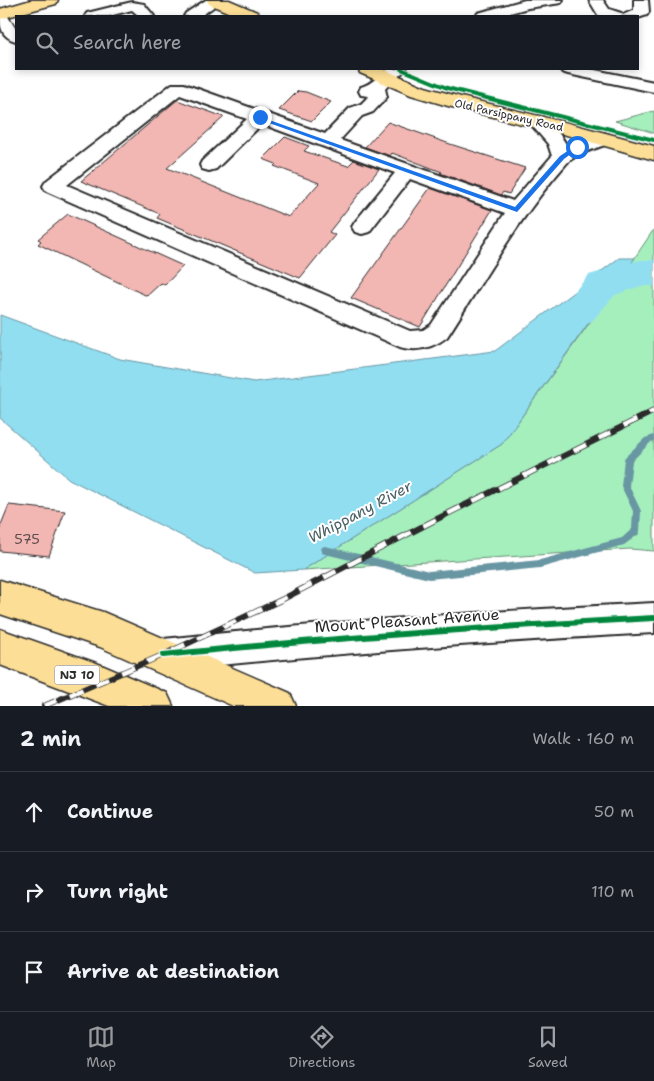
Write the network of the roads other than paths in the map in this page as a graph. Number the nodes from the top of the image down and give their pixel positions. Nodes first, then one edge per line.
1 (50, 0) edge
2 (215, 0) edge
3 (556, 0) edge
4 (596, 0) edge
5 (641, 0) edge
6 (0, 15) edge
7 (96, 15) edge
8 (147, 15) edge
9 (192, 15) edge
10 (249, 15) edge
11 (488, 15) edge
12 (613, 15) edge
13 (633, 15) edge
14 (15, 35) edge
15 (369, 70) edge
16 (573, 70) edge
17 (387, 78) edge
18 (654, 87) edge
19 (260, 117) junction
20 (537, 122) junction
21 (604, 139) junction
22 (328, 142) junction
23 (654, 153) edge
24 (562, 157) junction
25 (209, 165) dead end
26 (407, 170) junction
27 (517, 210) junction
28 (362, 227) dead end
29 (0, 597) edge
30 (654, 618) edge
31 (0, 647) edge
32 (162, 655) junction
33 (154, 706) edge
34 (276, 706) edge

1 - 6 main road
2 - 9 street
2 - 10 main road
3 - 11 street
4 - 12 street
5 - 13 street
6 - 14 street
7 - 8 street
15 - 17 main road, Old Parsippany Road
16 - 18 street
17 - 20 main road, Old Parsippany Road
17 - 22 street
19 - 22 street
19 - 25 street
19 - 27 street
20 - 21 main road, Old Parsippany Road
20 - 24 street
21 - 23 main road, Old Parsippany Road
21 - 24 street
22 - 26 street
24 - 27 street
26 - 27 street
26 - 28 street
29 - 32 main road
30 - 32 street, Mount Pleasant Avenue
31 - 33 main road, NJ 10
32 - 34 main road

